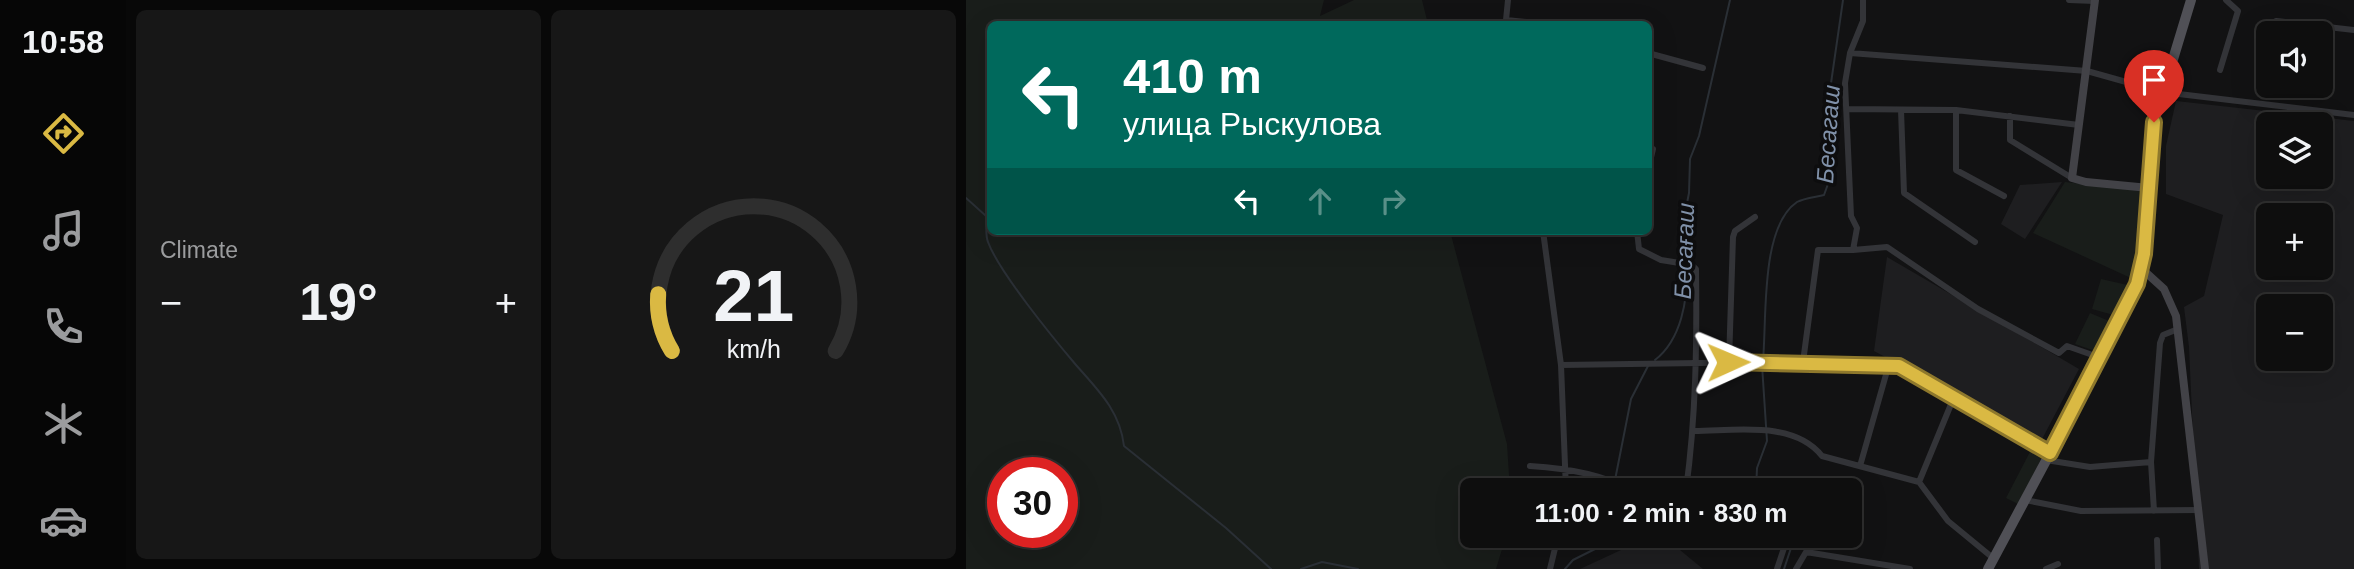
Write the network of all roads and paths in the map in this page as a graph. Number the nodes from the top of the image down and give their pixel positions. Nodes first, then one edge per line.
1 (1508, 0) edge
2 (1863, 0) edge
3 (2069, 0) edge
4 (2190, 0) edge
5 (2226, 0) edge
6 (2095, 1) edge
7 (1516, 21) edge
8 (2333, 28) edge
9 (2354, 30) edge
10 (1850, 53) junction
11 (1652, 54) edge
12 (1703, 68) dead end
13 (2220, 70) dead end
14 (2087, 71) junction
15 (2162, 92) junction
16 (1848, 109) junction
17 (1901, 110) junction
18 (1956, 110) junction
19 (2354, 115) edge
20 (2010, 116) junction
21 (2079, 125) junction
22 (1653, 149) dead end
23 (1652, 153) edge
24 (2072, 178) junction
25 (2148, 188) junction
26 (2004, 196) dead end
27 (1755, 217) dead end
28 (1544, 235) edge
29 (1637, 235) edge
30 (1975, 242) dead end
31 (1853, 250) junction
32 (2141, 269) junction
33 (2178, 328) junction
34 (2101, 358) junction
35 (1698, 362) junction
36 (1728, 362) junction
37 (1803, 362) junction
38 (1889, 364) junction
39 (1561, 365) junction
40 (1954, 397) junction
41 (1694, 431) junction
42 (2048, 457) junction
43 (2151, 462) junction
44 (1530, 466) dead end
45 (1860, 466) junction
46 (1566, 468) junction
47 (1566, 478) edge
48 (1597, 478) edge
49 (1688, 478) edge
50 (1919, 482) junction
51 (2025, 500) junction
52 (2199, 510) junction
53 (2154, 511) junction
54 (2157, 540) dead end
55 (1555, 548) edge
56 (1784, 548) edge
57 (1993, 558) junction
58 (2058, 564) dead end
59 (1550, 569) edge
60 (1777, 569) edge
61 (1796, 569) edge
62 (1910, 569) edge
63 (1988, 569) edge
64 (2046, 569) edge
65 (2158, 569) edge
66 (2205, 569) edge

1 - 7 street
2 - 10 street
3 - 6 street
4 - 15 main road
5 - 13 street
6 - 14 main road
8 - 9 street
10 - 14 street
10 - 16 street
11 - 12 street
14 - 15 street
14 - 21 main road
15 - 19 street
15 - 25 main road
16 - 17 street
16 - 31 street
17 - 18 street
17 - 30 street
18 - 20 street
18 - 26 street
20 - 21 street
20 - 24 street
21 - 24 main road
22 - 23 street
24 - 25 main road
25 - 32 main road
27 - 36 street
28 - 39 street
29 - 35 street
31 - 34 street
31 - 37 street
32 - 33 main road
32 - 34 main road
33 - 43 street
33 - 52 main road
34 - 42 main road
35 - 36 street
35 - 39 street
35 - 41 street
36 - 37 street
37 - 38 street
38 - 40 street
38 - 45 street
39 - 46 street
40 - 42 street
40 - 50 street
41 - 45 street
41 - 49 street
42 - 43 street
42 - 51 main road
43 - 53 street
44 - 46 street
45 - 50 street
46 - 47 street
46 - 48 street
50 - 57 street
51 - 53 street
51 - 57 main road
52 - 53 street
52 - 66 main road
54 - 65 street
55 - 59 street
56 - 60 street
57 - 63 main road
58 - 64 street
61 - 62 street

